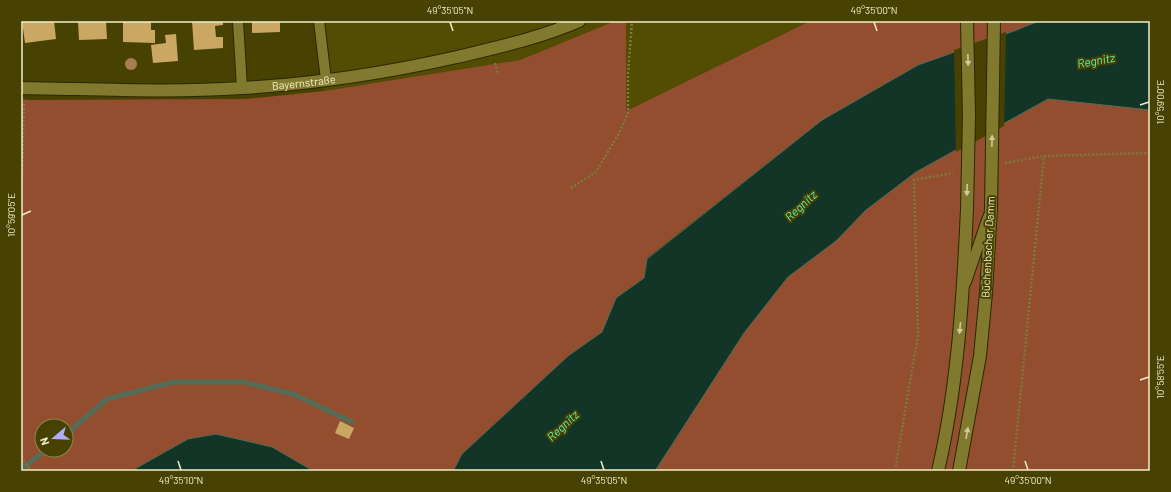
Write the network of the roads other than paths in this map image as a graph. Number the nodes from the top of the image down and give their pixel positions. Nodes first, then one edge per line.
1 (238, 21) edge
2 (319, 21) edge
3 (579, 21) edge
4 (967, 21) edge
5 (994, 21) edge
6 (560, 25) edge
7 (326, 80) junction
8 (23, 88) edge
9 (242, 88) junction
10 (991, 208) junction
11 (963, 289) junction
12 (938, 471) edge
13 (960, 471) edge

1 - 9 lane
2 - 7 lane
3 - 6 main road, Bayernstraße
4 -> 11 main road, Büchenbacher Damm, bridge
10 -> 5 main road, Büchenbacher Damm, bridge
6 - 7 main road, Bayernstraße
7 - 9 main road, Bayernstraße
8 - 9 main road, Bayernstraße
10 - 11 lane
13 -> 10 main road, Büchenbacher Damm
11 -> 12 main road, Büchenbacher Damm

